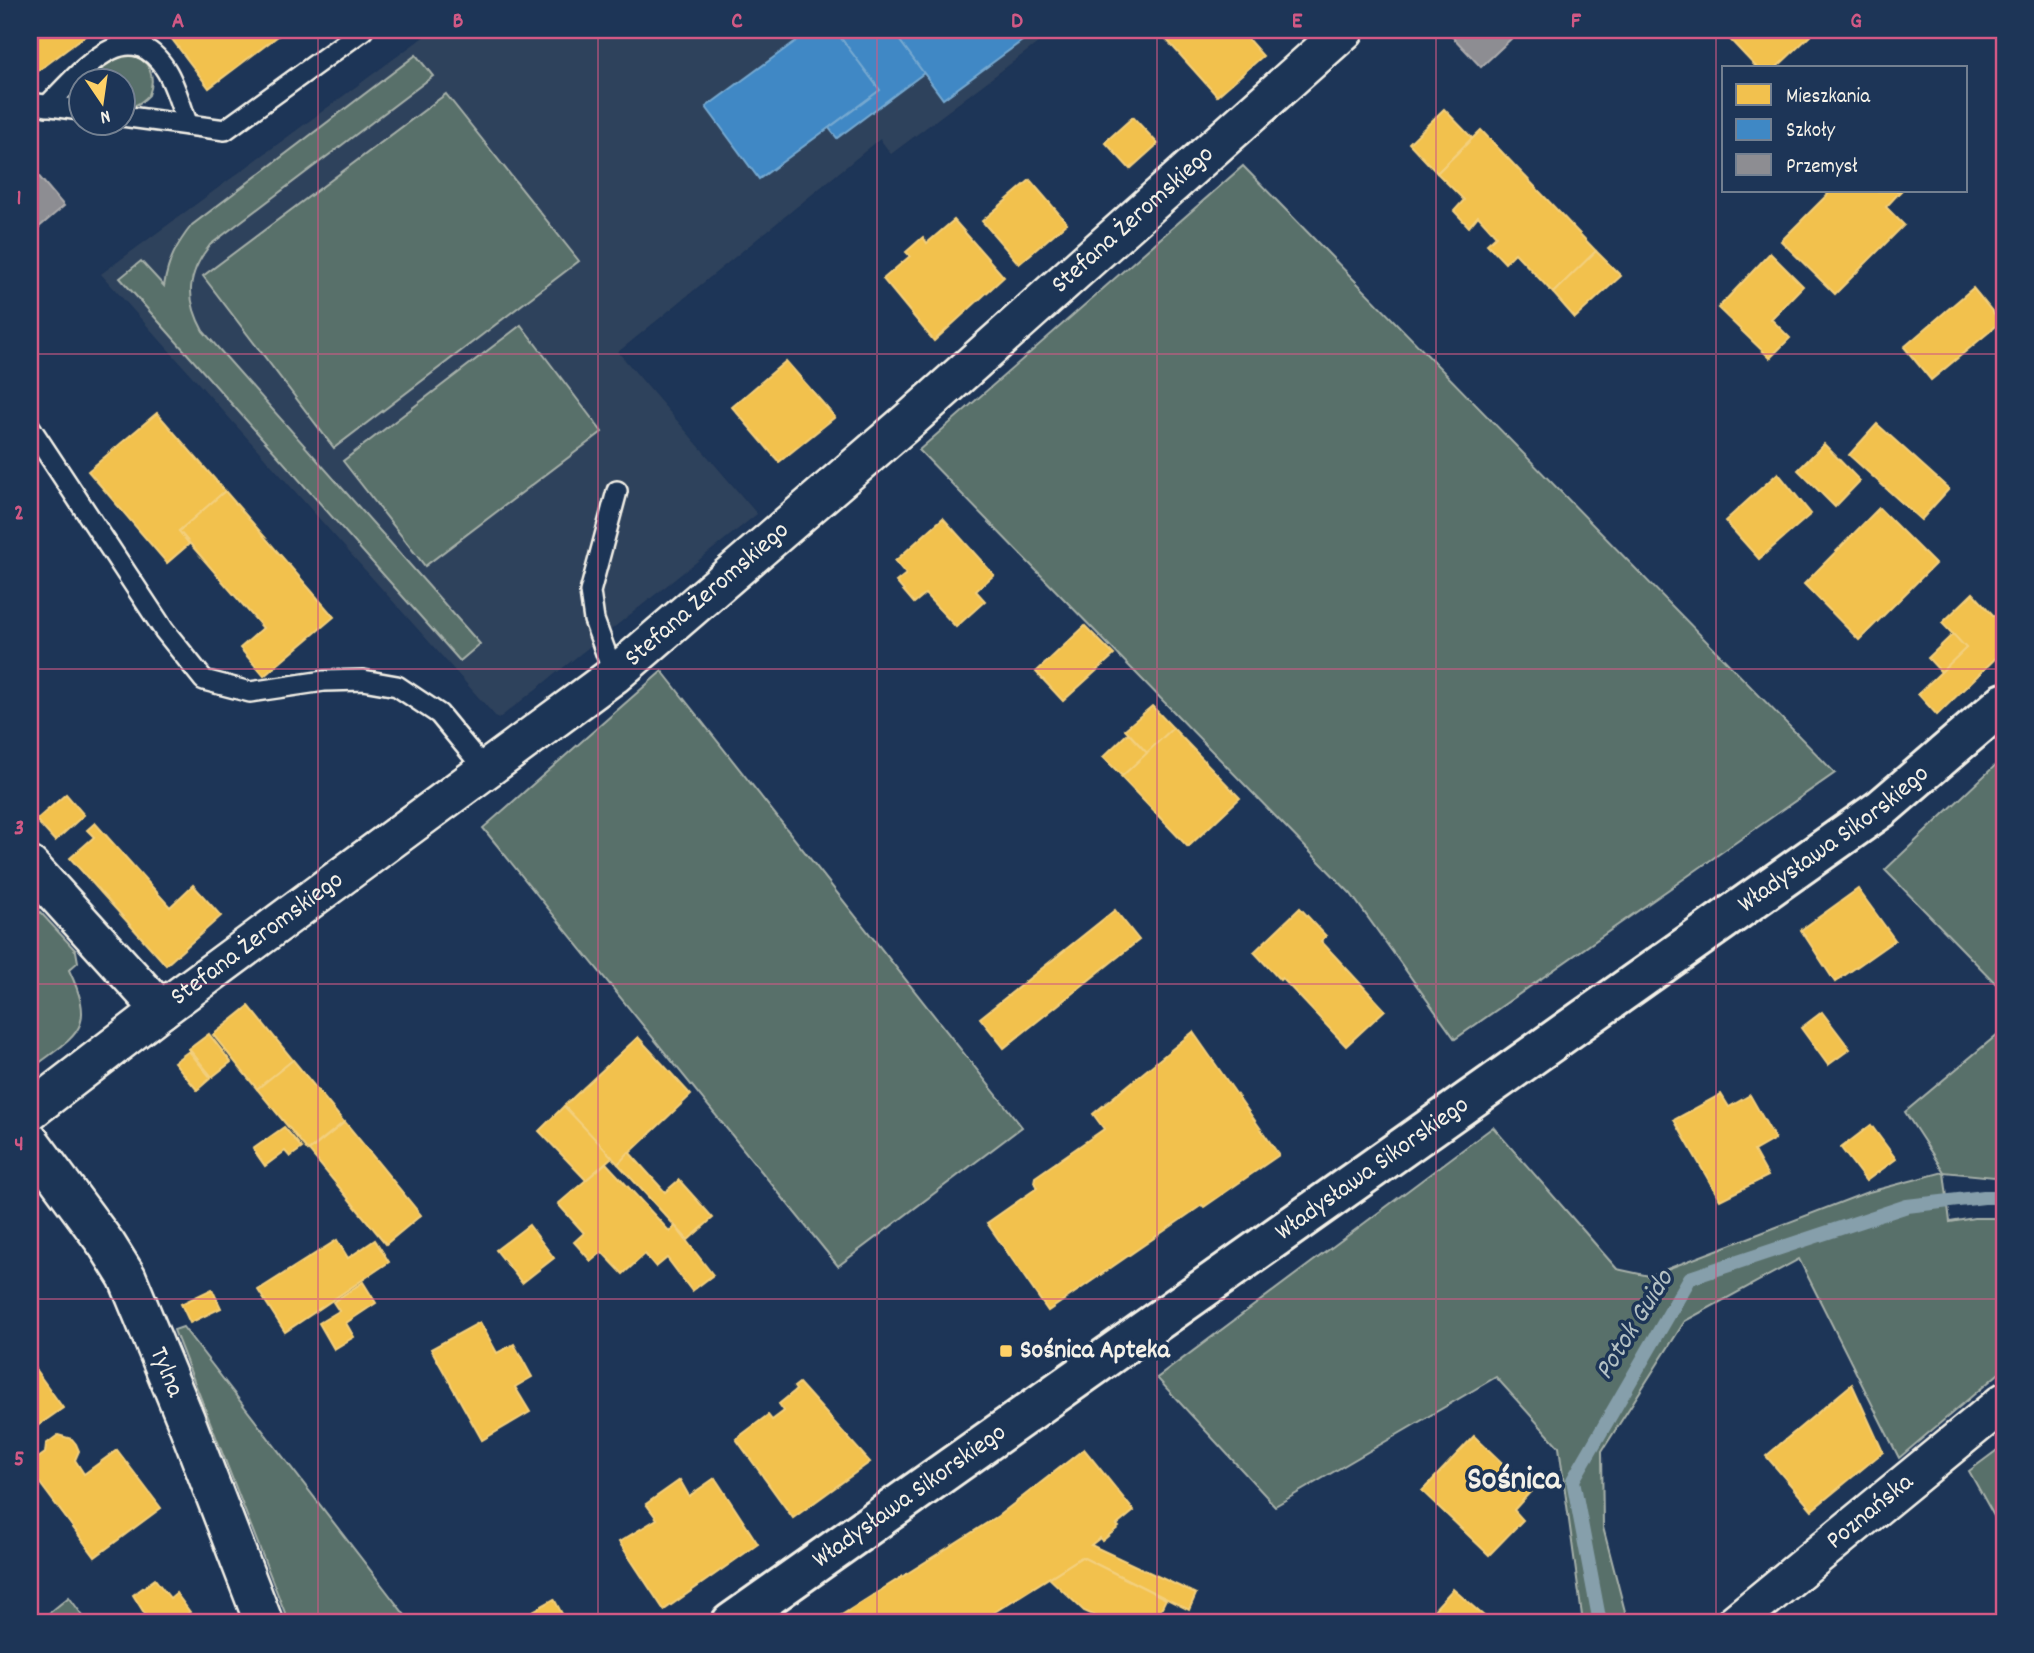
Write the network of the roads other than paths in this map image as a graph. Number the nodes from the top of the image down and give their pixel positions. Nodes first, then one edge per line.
1 (363, 30) edge
2 (1345, 30) edge
3 (38, 104) edge
4 (66, 108) edge
5 (136, 118) edge
6 (188, 125) junction
7 (30, 427) edge
8 (617, 491) dead end
9 (614, 675) junction
10 (2004, 703) edge
11 (486, 771) junction
12 (30, 866) edge
13 (161, 1010) junction
14 (30, 1111) edge
15 (30, 1142) edge
16 (2004, 1402) edge
17 (264, 1623) edge
18 (731, 1623) edge
19 (1735, 1623) edge

1 - 6 lane
2 - 9 street, Stefana Żeromskiego
3 - 4 lane
3 - 6 lane
5 - 6 lane
7 - 11 lane
8 - 9 lane
9 - 11 street, Stefana Żeromskiego
10 - 18 street, Władysława Sikorskiego
11 - 13 street, Stefana Żeromskiego
12 - 13 street
13 - 14 street, Stefana Żeromskiego
15 - 17 street, Tylna
16 - 19 street, Poznańska

